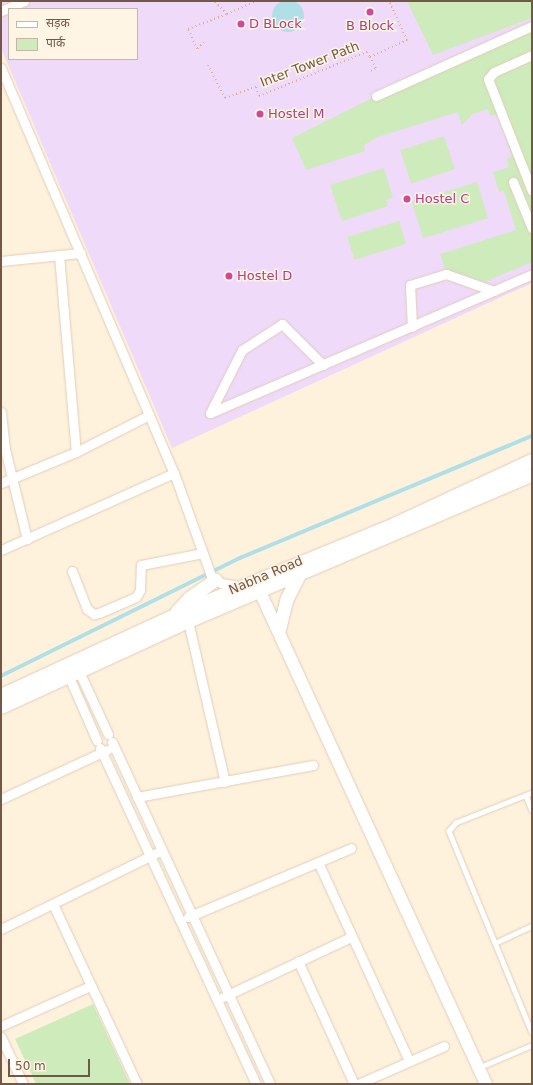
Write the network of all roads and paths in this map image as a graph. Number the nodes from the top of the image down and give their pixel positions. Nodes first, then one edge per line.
1 (24, 1) edge
2 (214, 1) edge
3 (256, 1) edge
4 (389, 1) edge
5 (1, 11) edge
6 (227, 14) junction
7 (532, 26) edge
8 (204, 42) dead end
9 (532, 55) edge
10 (370, 57) junction
11 (208, 65) dead end
12 (1, 68) edge
13 (371, 71) dead end
14 (376, 96) dead end
15 (513, 182) dead end
16 (532, 191) edge
17 (532, 228) edge
18 (81, 253) junction
19 (59, 255) junction
20 (1, 261) edge
21 (532, 274) edge
22 (494, 292) junction
23 (412, 327) junction
24 (323, 365) junction
25 (1, 412) edge
26 (149, 415) junction
27 (76, 452) junction
28 (532, 460) edge
29 (174, 473) junction
30 (532, 474) edge
31 (12, 478) junction
32 (1, 483) edge
33 (460, 500) junction
34 (27, 539) junction
35 (1, 550) edge
36 (203, 553) junction
37 (72, 571) dead end
38 (299, 574) junction
39 (212, 575) junction
40 (257, 585) junction
41 (239, 593) junction
42 (173, 615) junction
43 (188, 621) junction
44 (279, 629) junction
45 (72, 668) junction
46 (1, 695) edge
47 (1, 707) edge
48 (111, 741) junction
49 (100, 747) junction
50 (313, 765) dead end
51 (225, 782) junction
52 (532, 793) edge
53 (526, 796) junction
54 (137, 797) junction
55 (1, 799) edge
56 (532, 810) edge
57 (351, 848) dead end
58 (162, 850) junction
59 (150, 858) junction
60 (318, 862) junction
61 (53, 904) junction
62 (192, 916) junction
63 (180, 921) junction
64 (532, 926) edge
65 (1, 929) edge
66 (351, 937) junction
67 (497, 942) junction
68 (298, 961) junction
69 (90, 986) junction
70 (229, 994) junction
71 (217, 1000) junction
72 (1, 1026) edge
73 (532, 1032) edge
74 (1, 1037) edge
75 (532, 1045) edge
76 (444, 1046) dead end
77 (409, 1061) junction
78 (479, 1068) junction
79 (23, 1084) edge
80 (137, 1084) edge
81 (256, 1084) edge
82 (270, 1084) edge
83 (354, 1084) edge
84 (358, 1084) edge
85 (486, 1084) edge

1 - 5 street
2 - 6 path
3 - 6 path
4 - 10 path, Inter Tower Path
6 - 8 path
7 - 14 street
9 - 16 street
10 - 11 path, Inter Tower Path
10 - 13 path, Inter Tower Path
12 - 18 street
15 - 17 street
18 - 19 street
18 - 26 street
19 - 20 street
19 - 27 street
21 - 22 street
22 - 23 street
22 - 23 street
23 - 24 street
24 - 24 street
25 - 31 street
26 - 27 street
26 - 29 street
27 - 31 street
28 - 33 main road, Nabha Road
29 - 34 street
29 - 36 street
30 - 33 main road, Nabha Road
31 - 32 street
31 - 34 street
33 - 38 main road, Nabha Road
33 - 40 main road, Nabha Road
34 - 35 street
36 - 37 street
36 - 39 street
38 - 40 main road, Nabha Road
38 - 44 main road
39 - 41 street
39 - 42 main road
40 - 41 main road, Nabha Road
40 - 44 street
41 - 42 main road, Nabha Road
41 - 43 main road, Nabha Road
42 - 45 main road, Nabha Road
43 - 45 main road, Nabha Road
43 - 51 street
44 - 78 street
45 - 46 main road, Nabha Road
45 - 47 main road, Nabha Road
45 - 48 street
45 - 49 street
48 - 49 street
48 - 54 street
49 - 55 street
49 - 59 street
50 - 51 street
51 - 54 street
52 - 53 lane
53 - 56 lane
53 - 67 lane
54 - 58 street
57 - 60 street
58 - 59 street
58 - 62 street
59 - 61 street
59 - 63 street
60 - 62 street
60 - 66 street
61 - 65 street
61 - 69 street
62 - 63 street
62 - 70 street
63 - 71 street
64 - 67 lane
66 - 68 street
66 - 77 street
67 - 73 lane
68 - 70 street
68 - 83 street
69 - 72 street
69 - 80 street
70 - 71 street
70 - 82 street
71 - 81 street
74 - 79 street
75 - 78 lane
76 - 77 street
77 - 84 street
78 - 85 street

